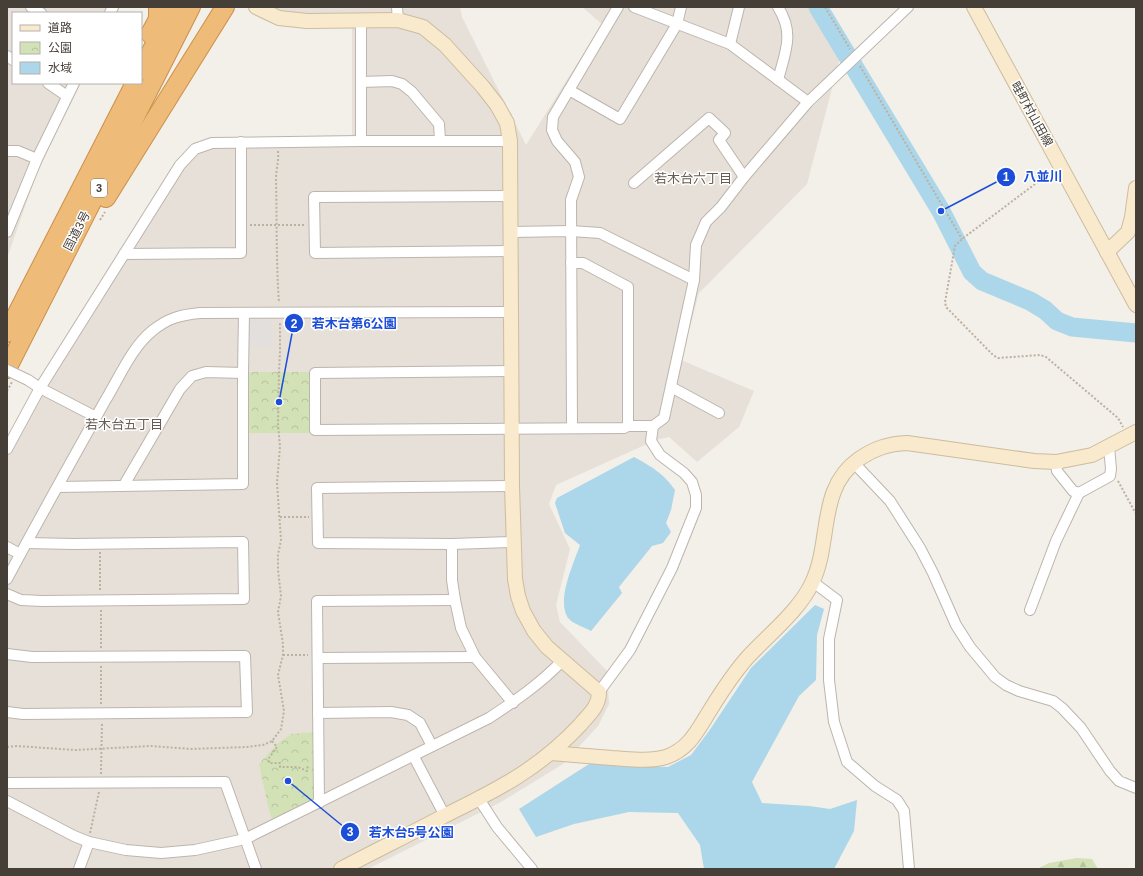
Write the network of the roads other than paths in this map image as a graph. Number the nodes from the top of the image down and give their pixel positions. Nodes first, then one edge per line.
1 (158, 7) edge
2 (174, 7) edge
3 (191, 7) edge
4 (225, 7) edge
5 (256, 7) edge
6 (618, 7) edge
7 (634, 7) edge
8 (681, 7) edge
9 (739, 7) edge
10 (778, 7) edge
11 (908, 7) edge
12 (974, 7) edge
13 (398, 13) edge
14 (361, 21) junction
15 (678, 24) junction
16 (730, 44) junction
17 (142, 50) edge
18 (142, 69) edge
19 (778, 80) junction
20 (361, 82) junction
21 (49, 84) edge
22 (73, 84) edge
23 (126, 84) edge
24 (134, 84) edge
25 (569, 90) junction
26 (67, 96) junction
27 (808, 102) junction
28 (440, 140) junction
29 (510, 140) junction
30 (361, 141) junction
31 (241, 142) junction
32 (7, 151) edge
33 (37, 159) junction
34 (95, 161) junction
35 (744, 177) junction
36 (634, 183) dead end
37 (1136, 188) edge
38 (511, 196) junction
39 (571, 231) junction
40 (7, 232) edge
41 (511, 232) junction
42 (511, 252) junction
43 (1107, 252) junction
44 (124, 254) junction
45 (571, 263) junction
46 (694, 280) junction
47 (41, 302) junction
48 (1136, 305) edge
49 (512, 312) junction
50 (244, 313) junction
51 (7, 333) edge
52 (7, 370) edge
53 (512, 371) junction
54 (242, 373) junction
55 (671, 387) junction
56 (40, 388) junction
57 (719, 413) dead end
58 (96, 417) junction
59 (628, 426) junction
60 (653, 426) junction
61 (572, 428) junction
62 (513, 429) junction
63 (1132, 435) edge
64 (1109, 447) junction
65 (7, 449) edge
66 (1056, 462) junction
67 (854, 463) junction
68 (124, 485) junction
69 (512, 486) junction
70 (58, 487) junction
71 (1079, 493) junction
72 (27, 542) junction
73 (513, 542) junction
74 (452, 544) junction
75 (7, 547) edge
76 (20, 554) junction
77 (7, 579) edge
78 (813, 582) junction
79 (7, 594) edge
80 (455, 600) junction
81 (1030, 610) dead end
82 (7, 654) edge
83 (318, 657) junction
84 (475, 657) junction
85 (562, 661) junction
86 (599, 692) junction
87 (513, 703) junction
88 (7, 712) edge
89 (318, 713) junction
90 (432, 746) junction
91 (552, 753) junction
92 (414, 756) junction
93 (7, 783) edge
94 (1136, 788) edge
95 (479, 799) junction
96 (7, 801) edge
97 (319, 803) junction
98 (445, 816) junction
99 (245, 839) junction
100 (88, 842) junction
101 (79, 869) edge
102 (256, 869) edge
103 (341, 869) edge
104 (532, 869) edge
105 (909, 869) edge

1 - 17 highway
2 - 18 highway
3 - 47 highway, 国道3号 / 3
4 - 47 highway
5 - 14 street
6 - 25 street
7 - 15 street
8 - 15 street
9 - 16 street
10 - 19 street
11 - 27 street
12 - 43 street, 畦町村山田線
13 - 14 street
13 - 29 street
14 - 20 street
15 - 16 street
15 - 25 street
16 - 19 street
19 - 27 street
20 - 28 street
20 - 30 street
21 - 26 street
22 - 26 street
23 - 34 highway
24 - 34 highway, 国道3号 / 3
25 - 39 street
26 - 33 street
27 - 35 street
28 - 29 street
28 - 30 street
29 - 38 street
30 - 31 street
31 - 44 street
31 - 44 street
32 - 33 street
33 - 40 street
34 - 51 highway, 国道3号 / 3
35 - 36 street
35 - 46 street
37 - 43 street
38 - 41 street
38 - 42 street
39 - 41 street
39 - 45 street
39 - 46 street
41 - 42 street
42 - 49 street
43 - 48 street, 畦町村山田線
44 - 56 street
45 - 59 street
45 - 61 street
46 - 55 street
47 - 52 highway, 国道3号 / 3
49 - 50 street
49 - 53 street
50 - 54 street
50 - 58 street
52 - 56 street, bridge
53 - 62 street
53 - 62 street
54 - 68 street
54 - 68 street
55 - 57 street
55 - 60 street
56 - 58 street
56 - 65 street
58 - 70 street
59 - 60 street
59 - 61 street
60 - 86 street
61 - 62 street
62 - 69 street
63 - 64 street
64 - 66 street
64 - 71 street
66 - 67 street
66 - 71 street
67 - 78 street
67 - 94 street
68 - 70 street
69 - 73 street
69 - 74 street
70 - 72 street
71 - 81 street
72 - 76 street
72 - 79 street
73 - 74 street
73 - 85 street
74 - 80 street
75 - 76 street
76 - 77 street
78 - 91 street
78 - 105 street
80 - 83 street
80 - 84 street
82 - 88 street
83 - 84 street
83 - 89 street
84 - 87 street
85 - 86 street
85 - 87 street
86 - 91 street
87 - 90 street
89 - 90 street
89 - 97 street
90 - 92 street
91 - 95 street
92 - 97 street
92 - 98 street
93 - 99 street
95 - 98 street
95 - 104 street
96 - 100 street
97 - 99 street
98 - 103 street
99 - 100 street
99 - 102 street
100 - 101 street

